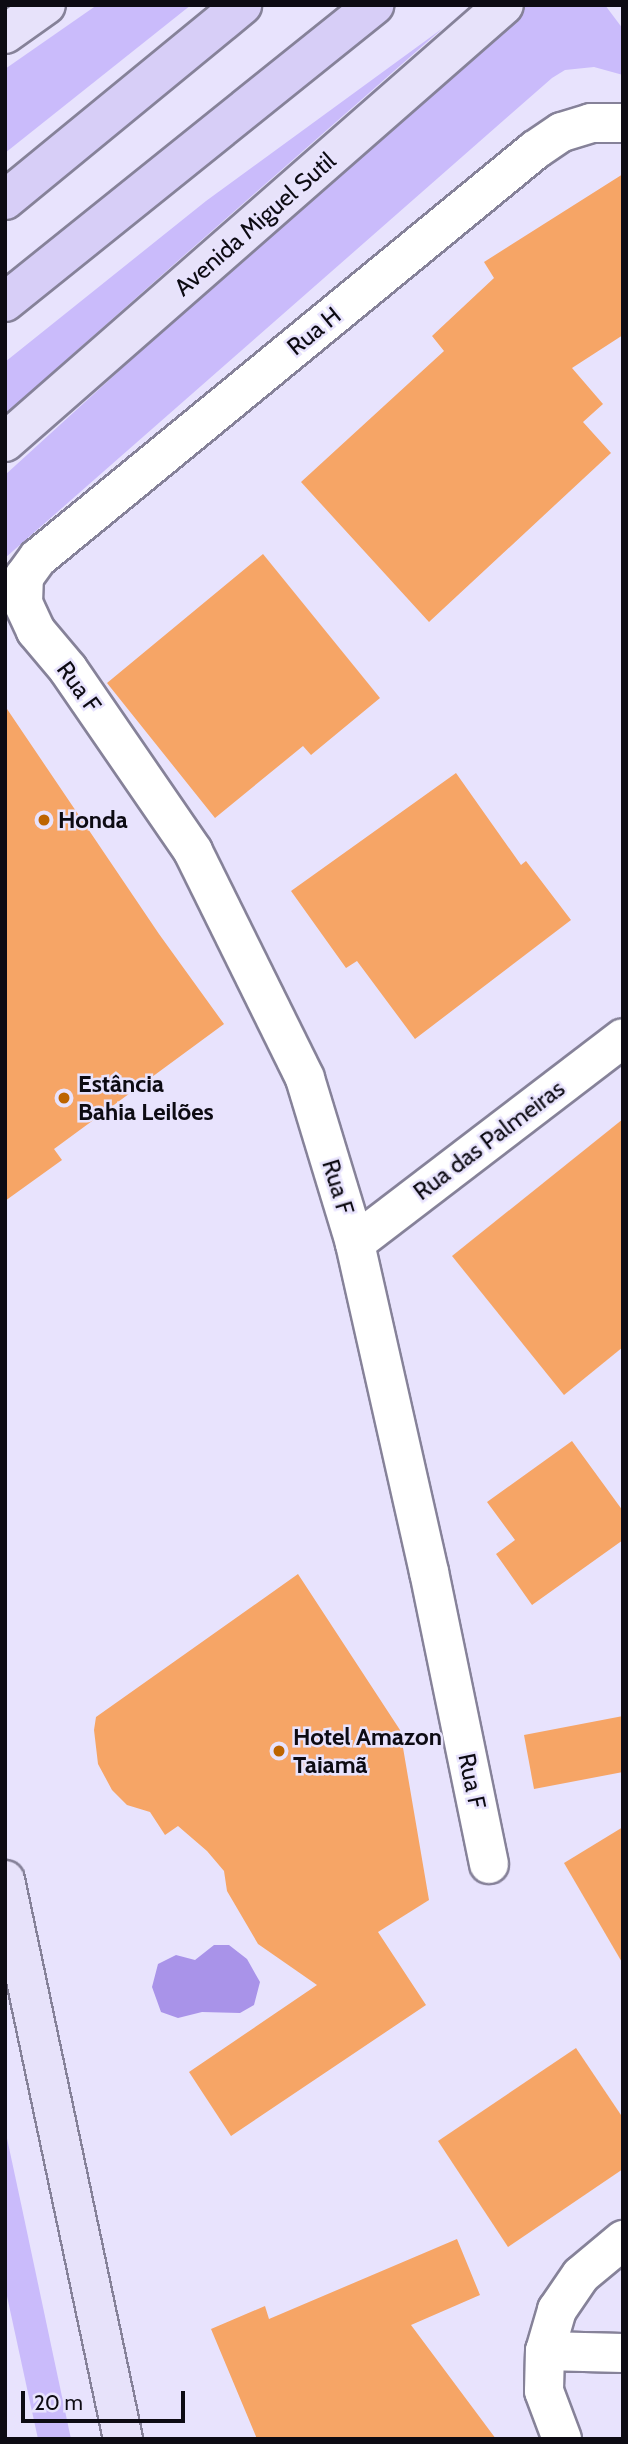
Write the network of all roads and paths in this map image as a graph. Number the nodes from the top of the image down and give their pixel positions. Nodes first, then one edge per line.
1 (46, 5) edge
2 (242, 5) edge
3 (374, 5) edge
4 (504, 5) edge
5 (5, 34) edge
6 (623, 123) edge
7 (5, 200) edge
8 (5, 302) edge
9 (5, 442) edge
10 (24, 577) joint
11 (621, 1043) edge
12 (355, 1243) junction
13 (489, 1864) dead end
14 (5, 1880) edge
15 (623, 2240) edge
16 (545, 2351) junction
17 (623, 2353) edge
18 (123, 2439) edge
19 (562, 2439) edge

1 - 5 main road
2 - 7 highway
3 - 8 highway
4 - 9 main road, Avenida Miguel Sutil
6 - 10 street, Rua H
10 - 12 street, Rua F
11 - 12 street, Rua das Palmeiras
12 - 13 street, Rua F
14 - 18 main road
15 - 16 street
16 - 17 street
16 - 19 street

